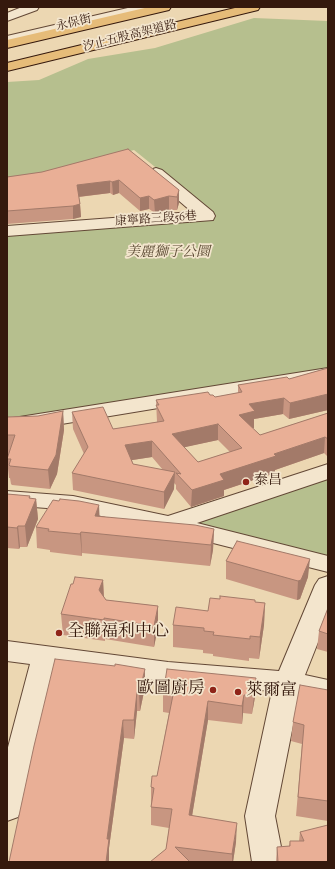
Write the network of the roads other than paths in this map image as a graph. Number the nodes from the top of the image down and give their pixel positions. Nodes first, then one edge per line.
1 (32, 7) edge
2 (148, 7) edge
3 (165, 7) edge
4 (223, 7) edge
5 (254, 7) edge
6 (178, 11) dead end
7 (7, 17) edge
8 (7, 26) edge
9 (24, 36) junction
10 (7, 40) edge
11 (7, 44) edge
12 (7, 51) edge
13 (7, 60) edge
14 (7, 66) edge
15 (143, 163) edge
16 (7, 231) edge
17 (328, 374) edge
18 (7, 426) edge
19 (328, 470) edge
20 (7, 498) edge
21 (169, 524) junction
22 (328, 564) edge
23 (328, 585) edge
24 (7, 651) edge
25 (46, 656) junction
26 (288, 682) junction
27 (328, 690) edge
28 (7, 808) edge
29 (268, 862) edge

1 - 7 street
2 - 9 street, 永保街
3 - 11 highway, 汐止五股高架道路
4 - 13 highway
5 - 14 highway, 汐止五股高架道路
6 - 12 highway
8 - 9 street
9 - 10 street, 永保街
15 - 16 street, 康寧路三段56巷
17 - 18 street
19 - 21 street
20 - 21 street
21 - 22 street
23 - 26 street
24 - 25 street
25 - 26 street
25 - 28 street
26 - 27 street
26 - 29 street

